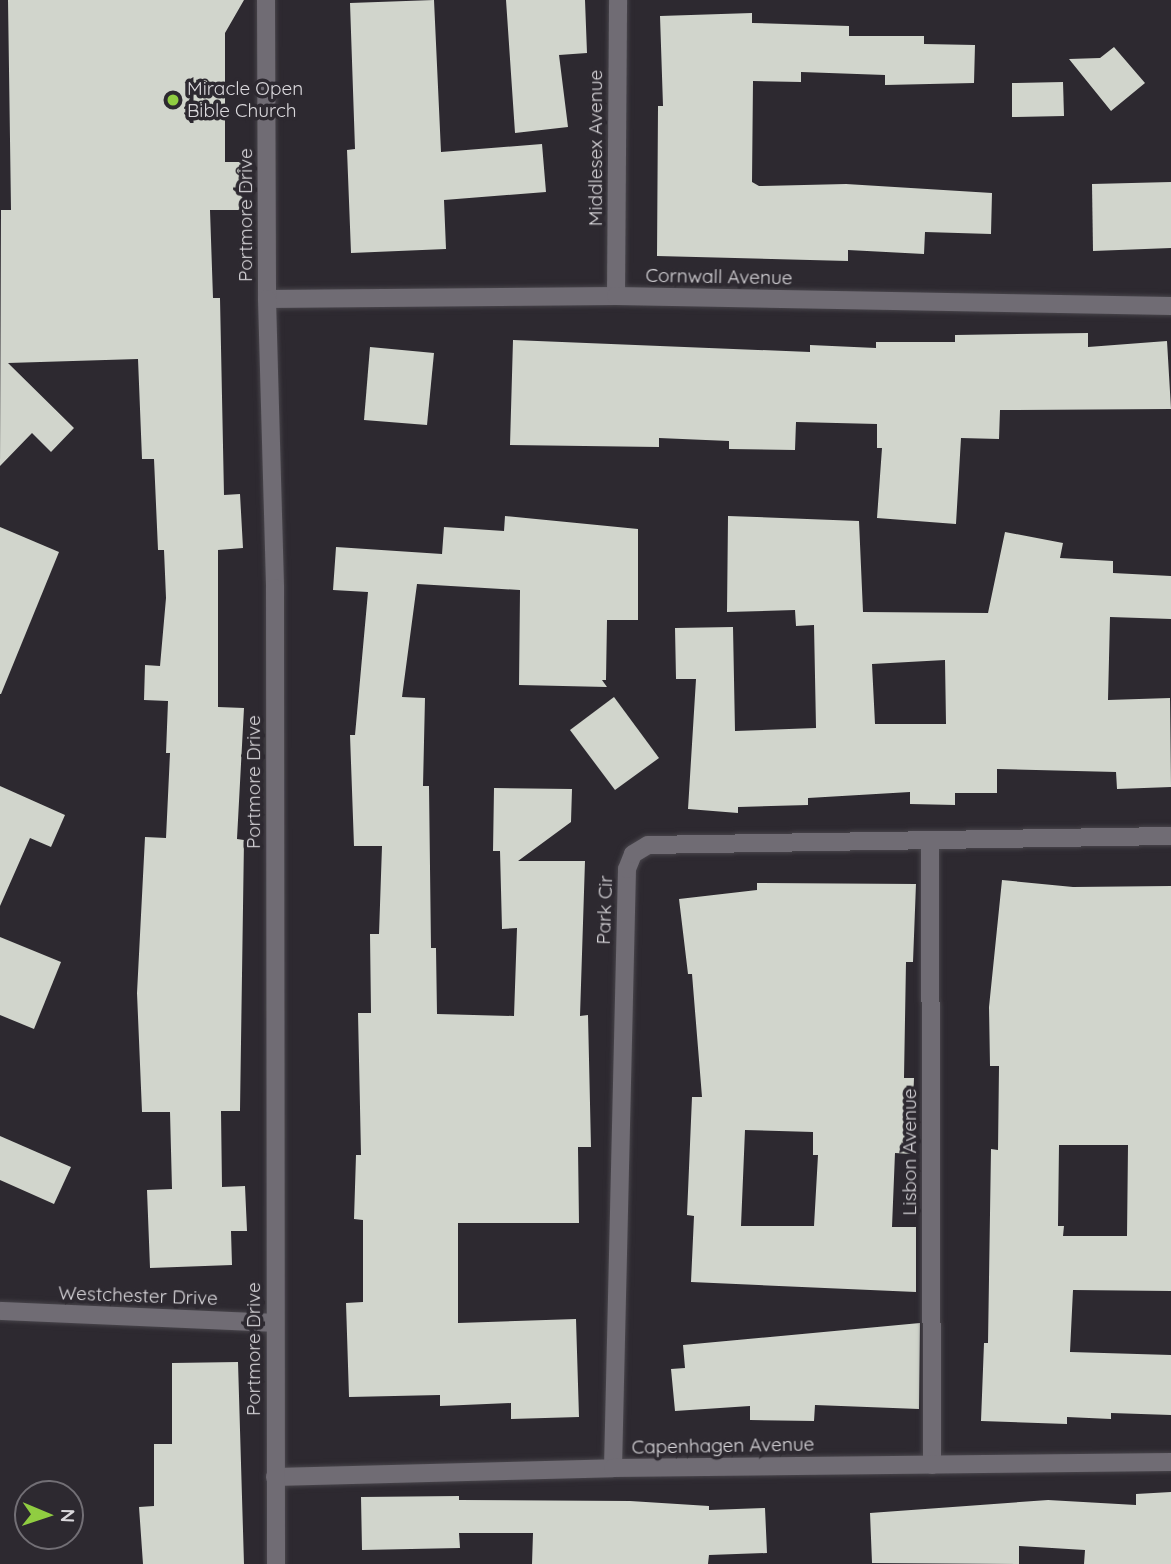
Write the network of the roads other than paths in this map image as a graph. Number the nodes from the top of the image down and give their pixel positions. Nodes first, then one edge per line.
1 (266, 0) edge
2 (618, 0) edge
3 (616, 296) junction
4 (267, 299) junction
5 (1171, 306) edge
6 (1171, 836) edge
7 (930, 840) junction
8 (0, 1311) edge
9 (274, 1323) junction
10 (1171, 1462) edge
11 (932, 1465) junction
12 (613, 1468) junction
13 (275, 1477) junction
14 (276, 1564) edge

1 - 4 street, Portmore Drive
2 - 3 street, Middlesex Avenue
3 - 4 street, Cornwall Avenue
3 - 5 street, Cornwall Avenue
4 - 9 street, Portmore Drive
6 - 7 street, Park Cir
7 - 11 street, Lisbon Avenue
7 - 12 street, Park Cir
8 - 9 street, Westchester Drive
9 - 13 street, Portmore Drive
10 - 11 street, Capenhagen Avenue
11 - 12 street, Capenhagen Avenue
12 - 13 street, Capenhagen Avenue
13 - 14 street, Portmore Drive

